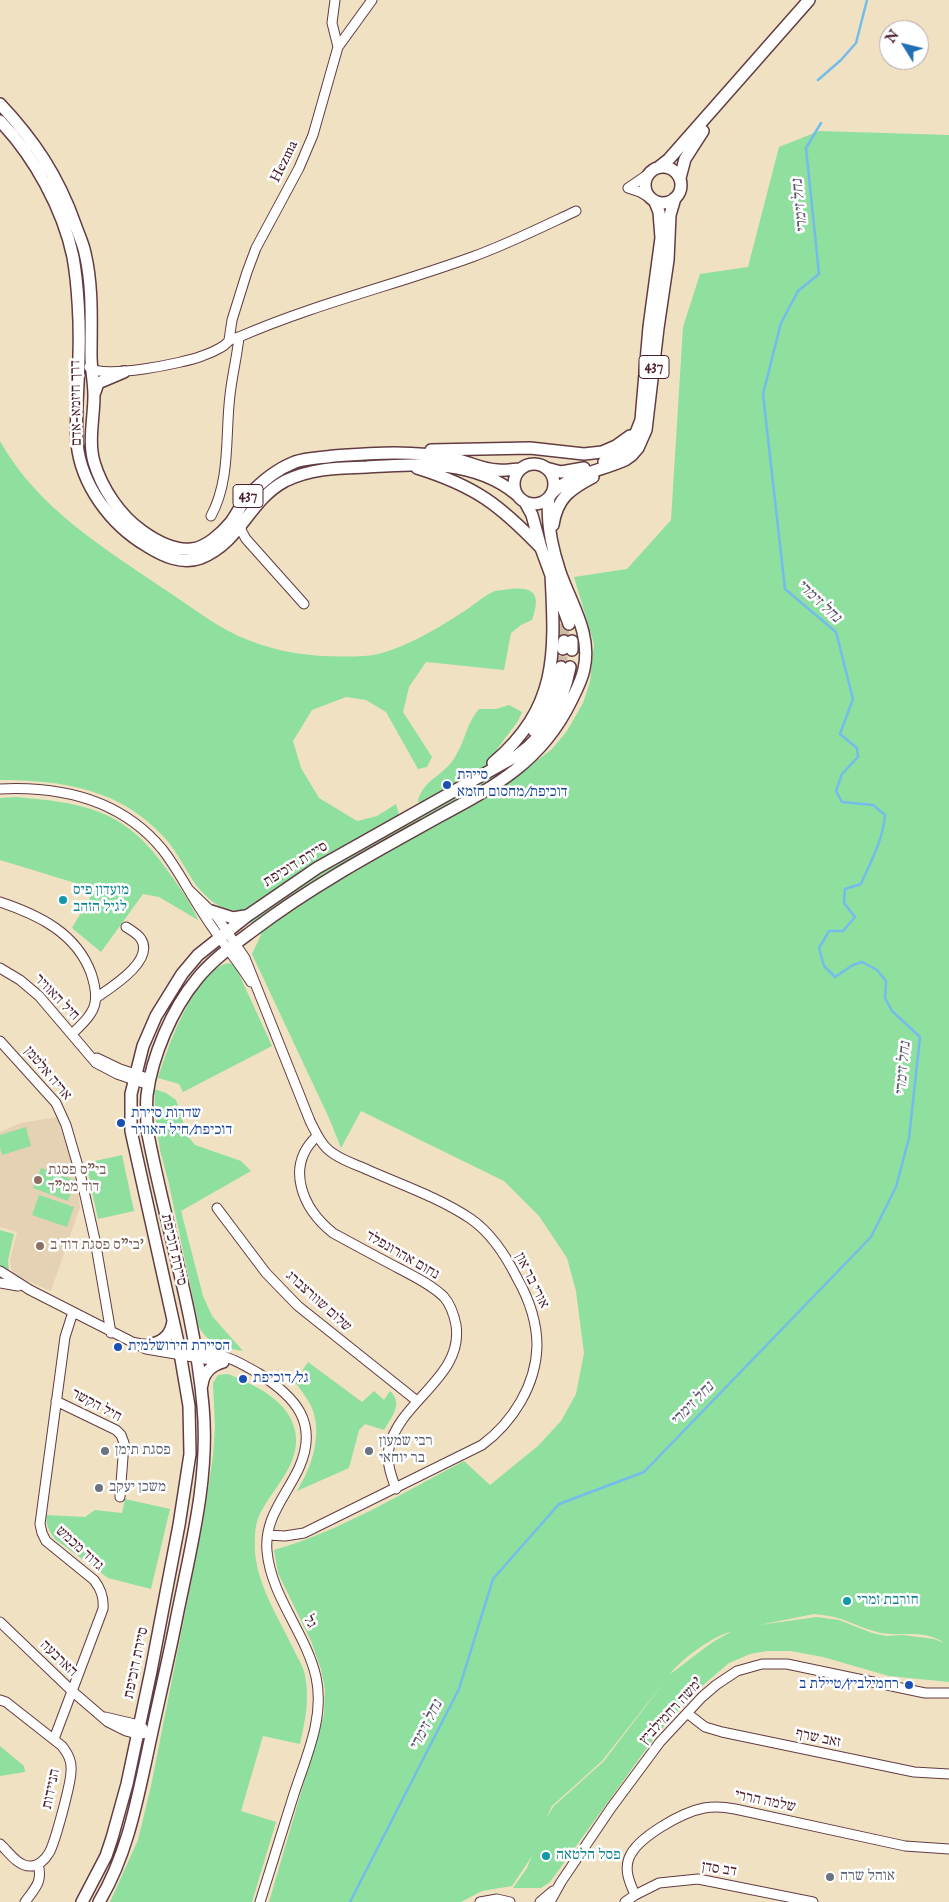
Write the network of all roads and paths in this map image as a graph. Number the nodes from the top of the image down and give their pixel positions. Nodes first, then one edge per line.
1 (335, 0) edge
2 (372, 0) edge
3 (810, 0) edge
4 (338, 47) junction
5 (735, 85) junction
6 (0, 104) edge
7 (0, 121) edge
8 (659, 167) junction
9 (647, 175) junction
10 (680, 178) junction
11 (675, 198) junction
12 (652, 200) junction
13 (576, 210) dead end
14 (239, 337) junction
15 (229, 340) junction
16 (79, 352) junction
17 (91, 356) junction
18 (93, 371) junction
19 (110, 371) junction
20 (124, 372) junction
21 (78, 390) junction
22 (94, 396) junction
23 (637, 431) junction
24 (386, 452) junction
25 (404, 464) junction
26 (614, 465) junction
27 (546, 468) junction
28 (520, 469) junction
29 (516, 494) junction
30 (550, 495) junction
31 (525, 502) junction
32 (211, 516) dead end
33 (242, 523) junction
34 (246, 539) junction
35 (226, 542) junction
36 (552, 542) junction
37 (541, 548) junction
38 (552, 579) junction
39 (304, 604) dead end
40 (566, 624) tunnel mouth
41 (566, 667) tunnel mouth
42 (476, 778) junction
43 (0, 789) edge
44 (188, 889) junction
45 (0, 902) edge
46 (211, 911) junction
47 (247, 916) junction
48 (126, 927) dead end
49 (223, 934) junction
50 (232, 946) junction
51 (0, 968) edge
52 (96, 998) junction
53 (72, 1034) junction
54 (0, 1041) edge
55 (134, 1077) junction
56 (149, 1082) junction
57 (317, 1136) junction
58 (217, 1208) dead end
59 (0, 1271) edge
60 (0, 1282) edge
61 (30, 1290) junction
62 (73, 1312) junction
63 (173, 1320) junction
64 (111, 1333) junction
65 (132, 1342) junction
66 (153, 1344) junction
67 (180, 1351) junction
68 (196, 1353) junction
69 (223, 1362) junction
70 (261, 1376) junction
71 (201, 1387) junction
72 (56, 1400) junction
73 (417, 1401) junction
74 (396, 1489) junction
75 (120, 1497) dead end
76 (268, 1535) junction
77 (0, 1622) edge
78 (72, 1691) junction
79 (949, 1693) edge
80 (0, 1700) edge
81 (687, 1713) junction
82 (138, 1729) junction
83 (152, 1734) junction
84 (54, 1739) junction
85 (949, 1774) edge
86 (0, 1844) edge
87 (949, 1849) edge
88 (38, 1864) junction
89 (561, 1882) junction
90 (635, 1895) junction
91 (499, 1900) edge
92 (25, 1902) edge
93 (82, 1902) edge
94 (99, 1902) edge
95 (260, 1902) edge
96 (480, 1902) edge
97 (510, 1902) edge
98 (540, 1902) edge
99 (550, 1902) edge
100 (625, 1902) edge
101 (813, 1902) edge

1 - 4 street
2 - 4 street, Hezma
3 - 5 main road
4 - 15 street, Hezma
5 - 8 main road
5 - 10 main road
6 - 17 main road, דרך חיזמא-אדם / 437
7 - 16 main road, דרך חיזמא-אדם / 437
8 - 9 main road
8 - 10 main road
9 - 12 main road
9 - 12 street
10 - 11 main road
11 - 12 main road
11 - 26 main road, 437
12 - 23 main road, 437
13 - 14 street
14 - 15 street
14 - 32 street
15 - 20 street
16 - 18 street
16 - 21 main road, דרך חיזמא-אדם / 437
17 - 18 main road, דרך חיזמא-אדם / 437
17 - 19 main road
18 - 19 street
18 - 21 street
18 - 22 main road, דרך חיזמא-אדם / 437
19 - 20 street
20 - 22 main road
21 - 35 main road, דרך חיזמא-אדם / 437
22 - 24 main road, דרך חיזמא-אדם / 437
23 - 24 main road
23 - 27 main road, 437
24 - 28 main road, דרך חיזמא-אדם / 437
25 - 29 main road, דרך חיזמא-אדם / 437
25 - 33 main road, דרך חיזמא-אדם / 437
25 - 37 main road
26 - 30 main road, 437
26 - 36 main road
27 - 28 main road
27 - 30 main road
28 - 29 main road
29 - 31 main road
30 - 31 main road
30 - 36 main road
31 - 37 main road
33 - 34 street
33 - 35 main road, דרך חיזמא-אדם / 437
34 - 35 street
34 - 39 street
36 - 50 main road, סיירת דוכיפת
37 - 38 main road
38 - 40 main road
38 - 42 main road
41 - 42 main road, סיירת דוכיפת
42 - 47 main road, סיירת דוכיפת
43 - 44 street
44 - 46 street
44 - 49 street
45 - 52 street
46 - 47 main road
46 - 49 street
47 - 49 main road, סיירת דוכיפת
48 - 52 street
49 - 50 street, אורי בר און
49 - 55 main road, סיירת דוכיפת
50 - 56 main road, סיירת דוכיפת
50 - 57 street, אורי בר און
51 - 53 street, חיל האוויר
52 - 53 street
53 - 55 street, חיל האוויר
54 - 64 street, אריה אלטמן
55 - 56 street, חיל האוויר
55 - 63 main road, סיירת דוכיפת
56 - 68 main road, סיירת דוכיפת
57 - 73 street, נחום אהרונפלד
57 - 74 street, אורי בר און
58 - 73 street, שלום שוורצברג
59 - 61 street
60 - 61 street
61 - 62 street
62 - 64 street
62 - 72 street, גדוד מכמש
63 - 66 main road
63 - 67 main road, סיירת דוכיפת
64 - 65 street
65 - 66 street
65 - 67 street
66 - 67 street
67 - 68 street, גל
67 - 82 main road, סיירת דוכיפת
68 - 69 street, גל
68 - 70 street, גל
68 - 71 main road, סיירת דוכיפת
69 - 70 street, גל
69 - 71 main road
70 - 76 street, גל
71 - 83 main road, סיירת דוכיפת
72 - 75 street, חיל הקשר
72 - 78 street, גדוד מכמש
73 - 74 street, נחום אהרונפלד
74 - 76 street, אורי בר און
76 - 95 street, גל
77 - 78 street, הארבעה
78 - 82 street, הארבעה
78 - 84 street, גדוד מכמש
79 - 81 street, משה רחמילביץ'
80 - 84 street, הניידות
81 - 85 street, זאב שרף
81 - 89 street, משה רחמילביץ'
82 - 83 street, הארבעה
82 - 93 main road, סיירת דוכיפת
83 - 94 main road, סיירת דוכיפת
84 - 88 street, הניידות
86 - 88 street
87 - 90 street, שלמה הררי
88 - 92 street
89 - 98 street, משה רחמילביץ'
89 - 99 street, משה רחמילביץ'
90 - 100 street, דב סדן
90 - 101 street, דב סדן
91 - 96 street
91 - 97 street

